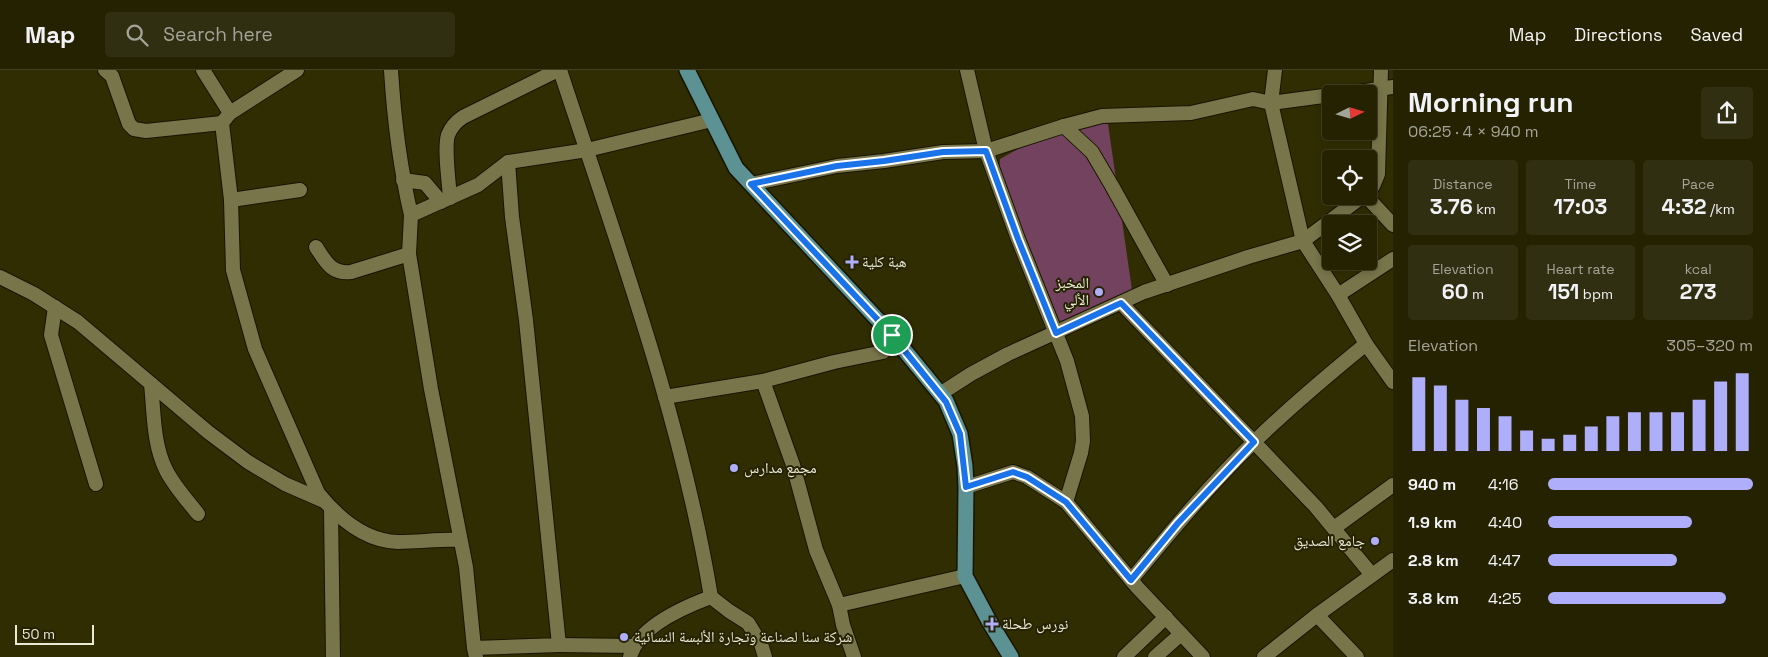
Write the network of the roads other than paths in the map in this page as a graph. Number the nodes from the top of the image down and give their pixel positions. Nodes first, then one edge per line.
1 (105, 70) edge
2 (203, 70) edge
3 (297, 70) edge
4 (559, 70) edge
5 (687, 70) edge
6 (967, 70) edge
7 (1275, 70) edge
8 (1381, 70) edge
9 (394, 71) edge
10 (1387, 88) edge
11 (1322, 97) edge
12 (1271, 103) junction
13 (226, 118) junction
14 (712, 120) junction
15 (1064, 126) junction
16 (587, 150) junction
17 (986, 151) junction
18 (508, 162) junction
19 (1377, 176) edge
20 (403, 180) junction
21 (751, 184) junction
22 (300, 190) dead end
23 (231, 200) junction
24 (446, 200) junction
25 (1353, 205) edge
26 (1374, 205) edge
27 (412, 215) junction
28 (1393, 225) edge
29 (1303, 241) junction
30 (316, 247) dead end
31 (409, 254) junction
32 (1393, 260) edge
33 (0, 277) edge
34 (1166, 285) junction
35 (1338, 295) junction
36 (1121, 303) junction
37 (55, 307) junction
38 (1056, 333) junction
39 (892, 335) junction
40 (1366, 344) junction
41 (763, 381) junction
42 (1393, 382) edge
43 (150, 384) junction
44 (940, 394) junction
45 (665, 397) junction
46 (1254, 442) junction
47 (96, 484) dead end
48 (1393, 485) edge
49 (966, 487) junction
50 (1066, 502) junction
51 (328, 505) junction
52 (198, 514) dead end
53 (1334, 528) junction
54 (460, 540) junction
55 (1393, 560) edge
56 (1372, 575) junction
57 (964, 576) junction
58 (1131, 580) junction
59 (711, 597) junction
60 (839, 605) junction
61 (1317, 615) junction
62 (1166, 617) junction
63 (1182, 634) junction
64 (559, 646) junction
65 (475, 652) edge
66 (632, 652) edge
67 (333, 657) edge
68 (765, 657) edge
69 (854, 657) edge
70 (1011, 657) edge
71 (1124, 657) edge
72 (1155, 657) edge
73 (1203, 657) edge
74 (1264, 657) edge
75 (1357, 657) edge

1 - 13 street
2 - 13 street
3 - 13 street
4 - 16 street
4 - 24 street
5 - 14 main road
6 - 17 street
7 - 12 street
8 - 10 street
9 - 20 street
10 - 19 street
11 - 12 street
12 - 15 street
12 - 29 street
13 - 23 street
14 - 16 street
14 - 21 main road
15 - 17 street
15 - 34 street
16 - 18 street
16 - 45 street
17 - 21 street
17 - 38 street
18 - 24 street
18 - 64 street
20 - 24 street
20 - 27 street
21 - 39 main road
22 - 23 street
23 - 51 street
24 - 27 street
25 - 29 street
26 - 28 street
27 - 31 street
29 - 34 street
29 - 35 street
30 - 31 street
31 - 54 street
32 - 35 street
33 - 37 street
34 - 36 street
35 - 40 street
36 - 38 street
36 - 46 street
37 - 43 street
37 - 47 street
38 - 44 street
38 - 50 street
39 - 41 street
39 - 44 main road
40 - 42 street
40 - 46 street
41 - 45 street
41 - 60 street
43 - 51 street
43 - 52 street
44 - 49 main road
45 - 59 street
46 - 53 street
46 - 58 street
48 - 53 street
49 - 50 street
49 - 57 main road
50 - 58 street
51 - 54 street
51 - 67 street
53 - 56 street
54 - 65 street
55 - 56 street
56 - 61 street
57 - 60 street
57 - 70 main road
58 - 62 street
59 - 66 street
59 - 68 street
60 - 69 street
61 - 74 street
61 - 75 street
62 - 63 street
62 - 71 street
63 - 72 street
63 - 73 street
64 - 65 street
64 - 66 street

